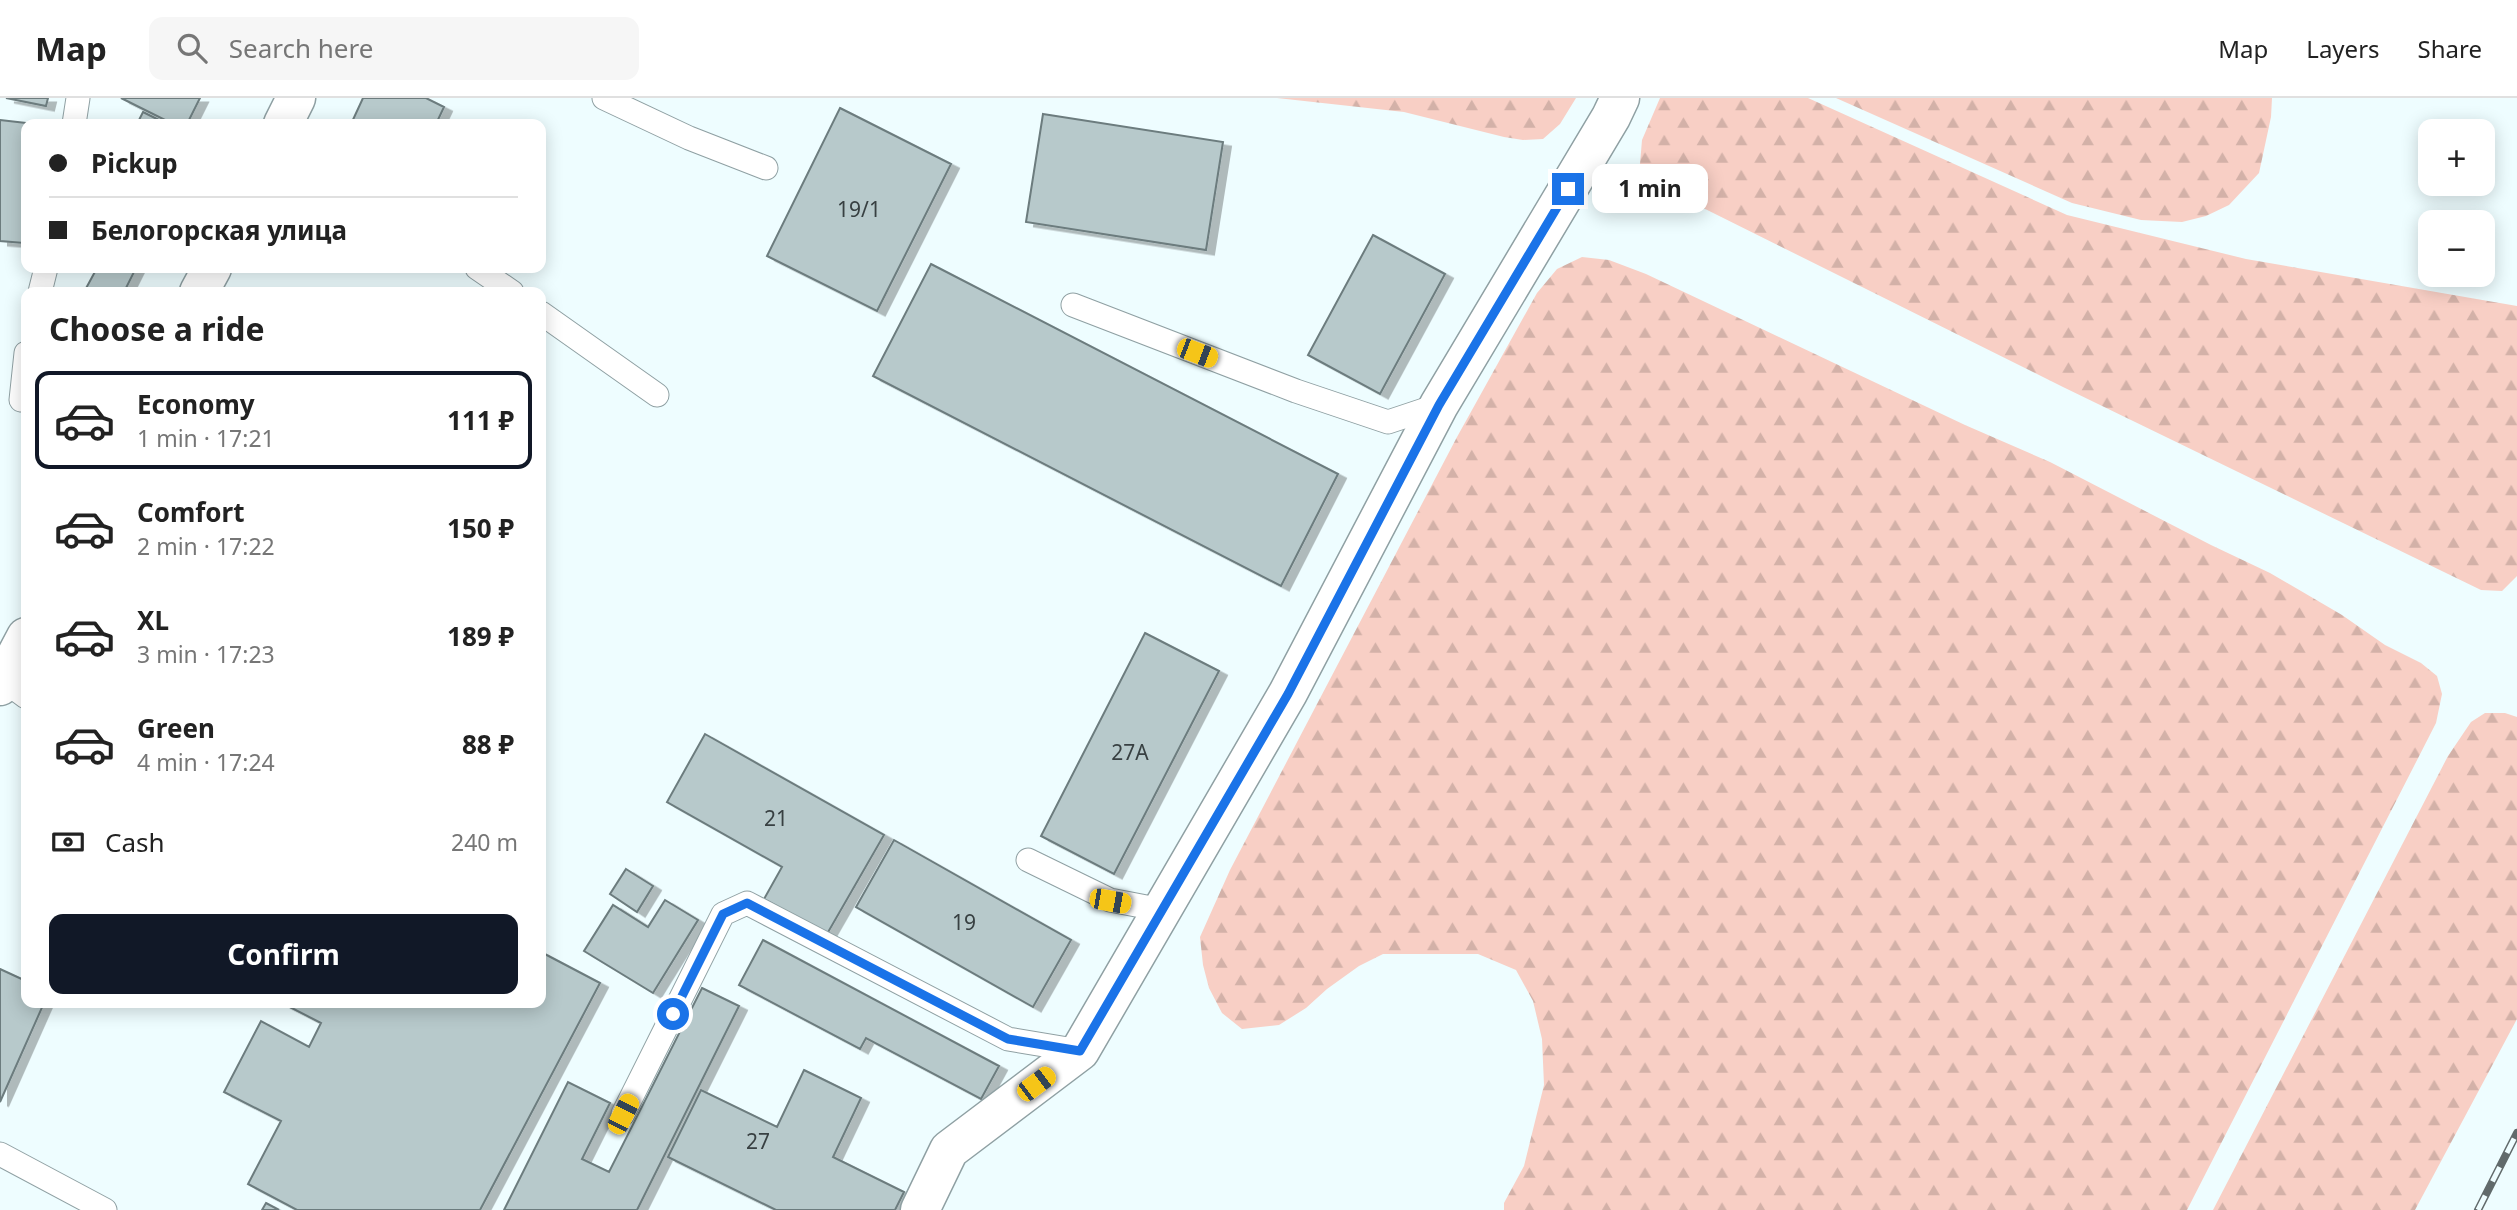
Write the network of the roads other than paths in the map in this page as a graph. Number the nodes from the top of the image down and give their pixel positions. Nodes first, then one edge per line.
1 (78, 98) edge
2 (296, 98) edge
3 (604, 98) edge
4 (1620, 98) edge
5 (75, 119) edge
6 (286, 119) edge
7 (766, 168) dead end
8 (484, 273) edge
9 (505, 287) edge
10 (1073, 305) dead end
11 (546, 317) edge
12 (657, 395) dead end
13 (1439, 405) junction
14 (21, 653) edge
15 (10, 688) edge
16 (1028, 860) dead end
17 (1162, 909) junction
18 (1080, 1051) junction
19 (623, 1114) dead end
20 (0, 1154) edge
21 (105, 1210) edge
22 (920, 1210) edge

1 - 5 lane
2 - 6 street
3 - 7 lane
4 - 13 street
8 - 9 lane
10 - 13 lane
11 - 12 lane
13 - 17 street
14 - 15 street
16 - 17 lane
17 - 18 street
18 - 19 lane
18 - 22 street
20 - 21 lane

